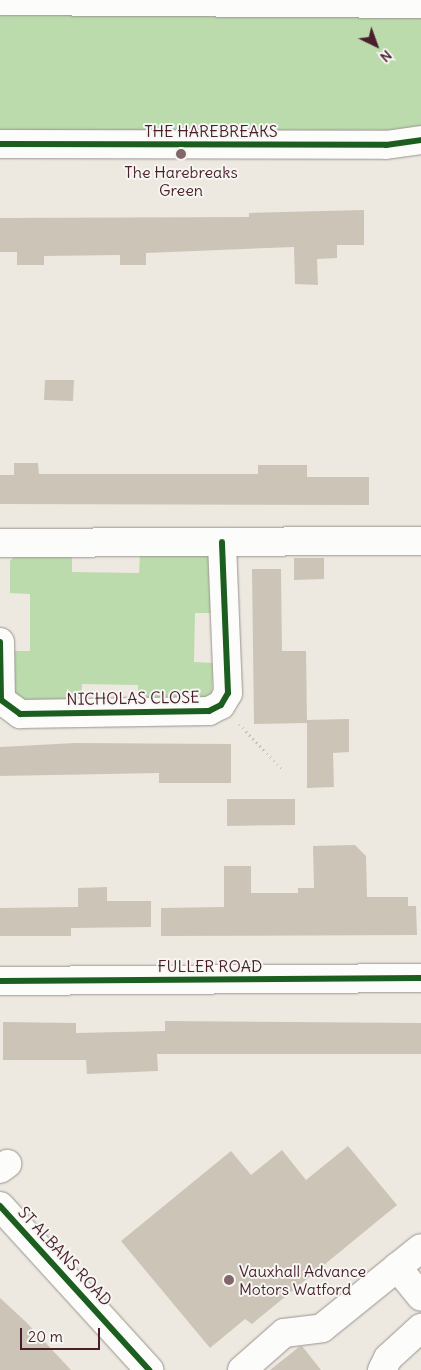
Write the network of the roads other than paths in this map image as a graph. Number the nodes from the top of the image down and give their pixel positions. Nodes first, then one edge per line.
1 (0, 1) edge
2 (420, 3) edge
3 (421, 140) edge
4 (0, 144) edge
5 (421, 541) edge
6 (0, 542) edge
7 (222, 542) junction
8 (0, 642) edge
9 (3, 711) edge
10 (421, 978) edge
11 (0, 981) edge
12 (0, 1206) edge
13 (421, 1248) edge
14 (397, 1267) junction
15 (421, 1297) edge
16 (421, 1328) edge
17 (149, 1370) edge
18 (242, 1370) edge
19 (382, 1370) edge

1 - 2 street
3 - 4 street, THE HAREBREAKS
5 - 7 street
6 - 7 street
7 - 9 street, NICHOLAS CLOSE
8 - 9 street, NICHOLAS CLOSE
10 - 11 street, FULLER ROAD
12 - 17 street, ST ALBANS ROAD
13 - 14 street
14 - 15 street
14 - 18 street
16 - 19 street

